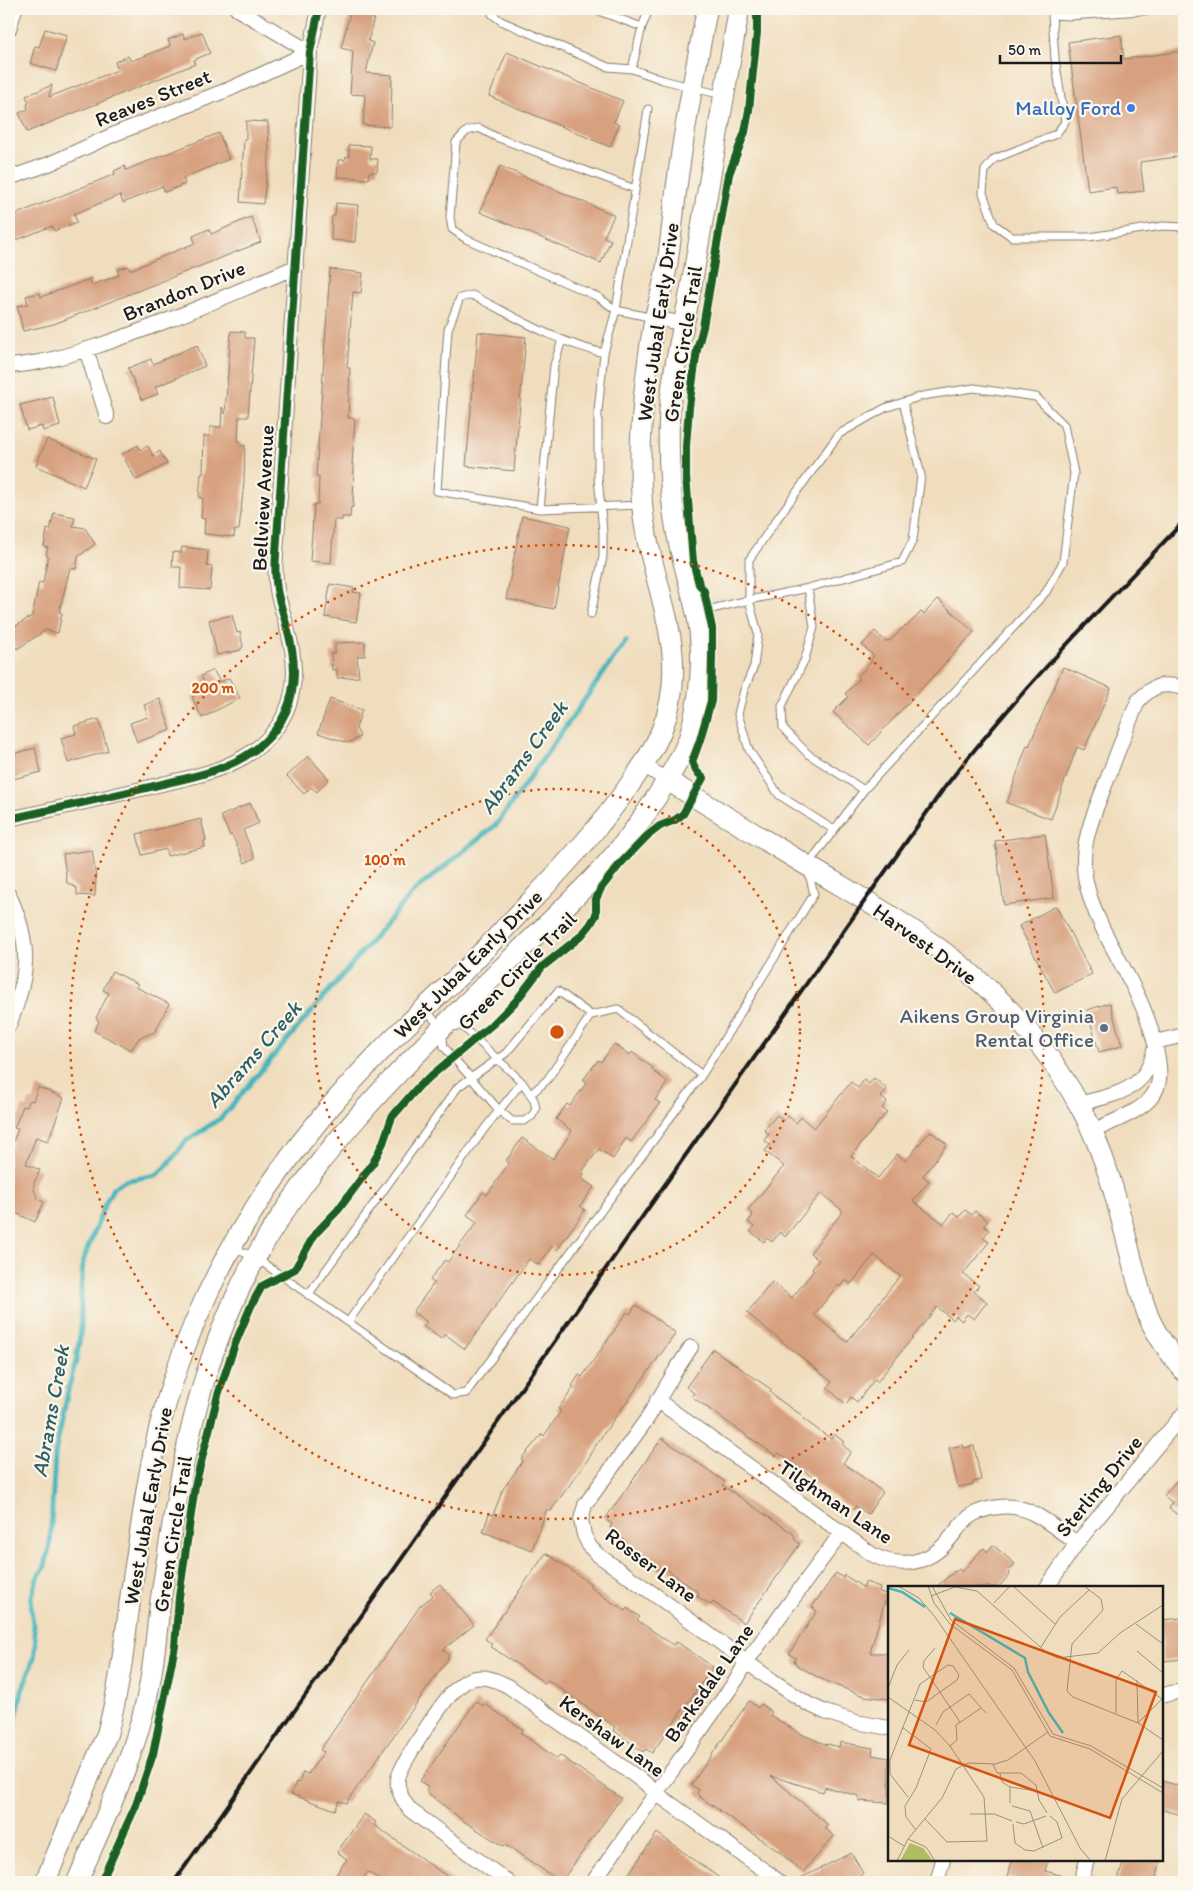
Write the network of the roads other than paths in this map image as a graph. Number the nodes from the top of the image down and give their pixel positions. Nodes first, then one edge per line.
1 (15, 9) edge
2 (237, 9) edge
3 (319, 9) edge
4 (492, 9) edge
5 (593, 9) edge
6 (649, 9) edge
7 (707, 9) edge
8 (739, 9) edge
9 (1170, 9) edge
10 (1137, 10) edge
11 (1052, 12) edge
12 (642, 26) junction
13 (9, 28) edge
14 (310, 52) junction
15 (632, 69) junction
16 (692, 88) junction
17 (724, 96) junction
18 (648, 109) dead end
19 (9, 178) edge
20 (635, 189) junction
21 (1184, 227) edge
22 (296, 267) junction
23 (616, 310) junction
24 (655, 318) junction
25 (684, 324) junction
26 (562, 340) junction
27 (86, 349) junction
28 (604, 354) junction
29 (9, 366) edge
30 (903, 402) junction
31 (107, 417) dead end
32 (642, 505) junction
33 (600, 507) junction
34 (540, 509) junction
35 (808, 588) junction
36 (749, 600) junction
37 (696, 613) junction
38 (591, 614) dead end
39 (1184, 688) edge
40 (643, 765) junction
41 (668, 780) junction
42 (864, 790) junction
43 (9, 819) edge
44 (834, 830) junction
45 (807, 866) junction
46 (9, 895) edge
47 (424, 1009) junction
48 (591, 1015) junction
49 (9, 1025) edge
50 (442, 1028) junction
51 (1184, 1035) edge
52 (1155, 1042) junction
53 (498, 1059) junction
54 (702, 1074) junction
55 (471, 1077) junction
56 (522, 1082) junction
57 (531, 1094) junction
58 (1078, 1104) junction
59 (499, 1110) junction
60 (1092, 1131) junction
61 (232, 1246) junction
62 (256, 1258) junction
63 (308, 1295) junction
64 (348, 1322) junction
65 (691, 1347) dead end
66 (1184, 1371) edge
67 (657, 1400) junction
68 (1184, 1412) edge
69 (842, 1532) junction
70 (1077, 1543) junction
71 (1049, 1586) edge
72 (747, 1661) junction
73 (1184, 1691) edge
74 (1163, 1696) edge
75 (888, 1728) edge
76 (657, 1794) junction
77 (943, 1861) edge
78 (1087, 1861) edge
79 (45, 1882) edge
80 (77, 1882) edge
81 (508, 1882) edge
82 (593, 1882) edge
83 (779, 1882) edge
84 (936, 1882) edge
85 (1080, 1882) edge

1 - 13 street
2 - 14 street
3 - 14 street, Bellview Avenue
4 - 15 lane
5 - 12 lane
6 - 12 lane
7 - 16 main road, West Jubal Early Drive
8 - 17 main road, West Jubal Early Drive
9 - 10 lane
10 - 11 lane
11 - 21 lane
12 - 15 lane
14 - 19 street, Reaves Street
14 - 22 street, Bellview Avenue
15 - 16 lane
16 - 17 lane
16 - 24 main road, West Jubal Early Drive
17 - 25 main road, West Jubal Early Drive
18 - 20 lane
20 - 23 lane
20 - 23 lane
22 - 27 street, Brandon Drive
22 - 43 street, Bellview Avenue
23 - 24 lane
23 - 28 lane
24 - 25 street
24 - 32 main road, West Jubal Early Drive
25 - 37 main road, West Jubal Early Drive
26 - 28 lane
26 - 34 lane
26 - 34 lane
27 - 29 street, Brandon Drive
27 - 31 street
28 - 33 lane
30 - 35 lane
30 - 36 lane
30 - 42 lane
32 - 33 lane
32 - 40 main road, West Jubal Early Drive
33 - 34 lane
33 - 38 lane
35 - 36 lane
35 - 42 lane
36 - 37 lane
36 - 44 lane
37 - 41 main road, West Jubal Early Drive
39 - 52 street
40 - 41 street, Harvest Drive
40 - 47 main road, West Jubal Early Drive
41 - 45 main road, Harvest Drive
41 - 50 main road, West Jubal Early Drive
42 - 44 lane
44 - 45 lane
45 - 54 lane
45 - 58 main road, Harvest Drive
46 - 49 street
47 - 50 lane
47 - 61 main road, West Jubal Early Drive
48 - 53 lane
48 - 54 lane
48 - 57 lane
50 - 53 lane
50 - 55 lane
50 - 62 main road, West Jubal Early Drive
51 - 52 street
52 - 58 street
52 - 60 street
53 - 55 lane
53 - 56 lane
54 - 64 lane
55 - 59 lane
55 - 63 lane
56 - 57 lane
56 - 59 lane
57 - 59 lane
58 - 60 main road, Harvest Drive
59 - 64 lane
60 - 66 main road, Harvest Drive
61 - 62 lane
61 - 79 main road, West Jubal Early Drive
62 - 63 lane
62 - 80 main road, West Jubal Early Drive
63 - 64 lane
65 - 67 street, Rosser Lane
67 - 69 street, Tilghman Lane
67 - 72 street, Rosser Lane
68 - 70 street, Sterling Drive
69 - 70 street, Tilghman Lane
69 - 72 street, Barksdale Lane
70 - 71 street, Sterling Drive
72 - 75 street, Rosser Lane
72 - 76 street, Barksdale Lane
73 - 74 street
76 - 81 street, Kershaw Lane
76 - 82 street, Barksdale Lane
76 - 83 street, Kershaw Lane
77 - 84 street
78 - 85 street

